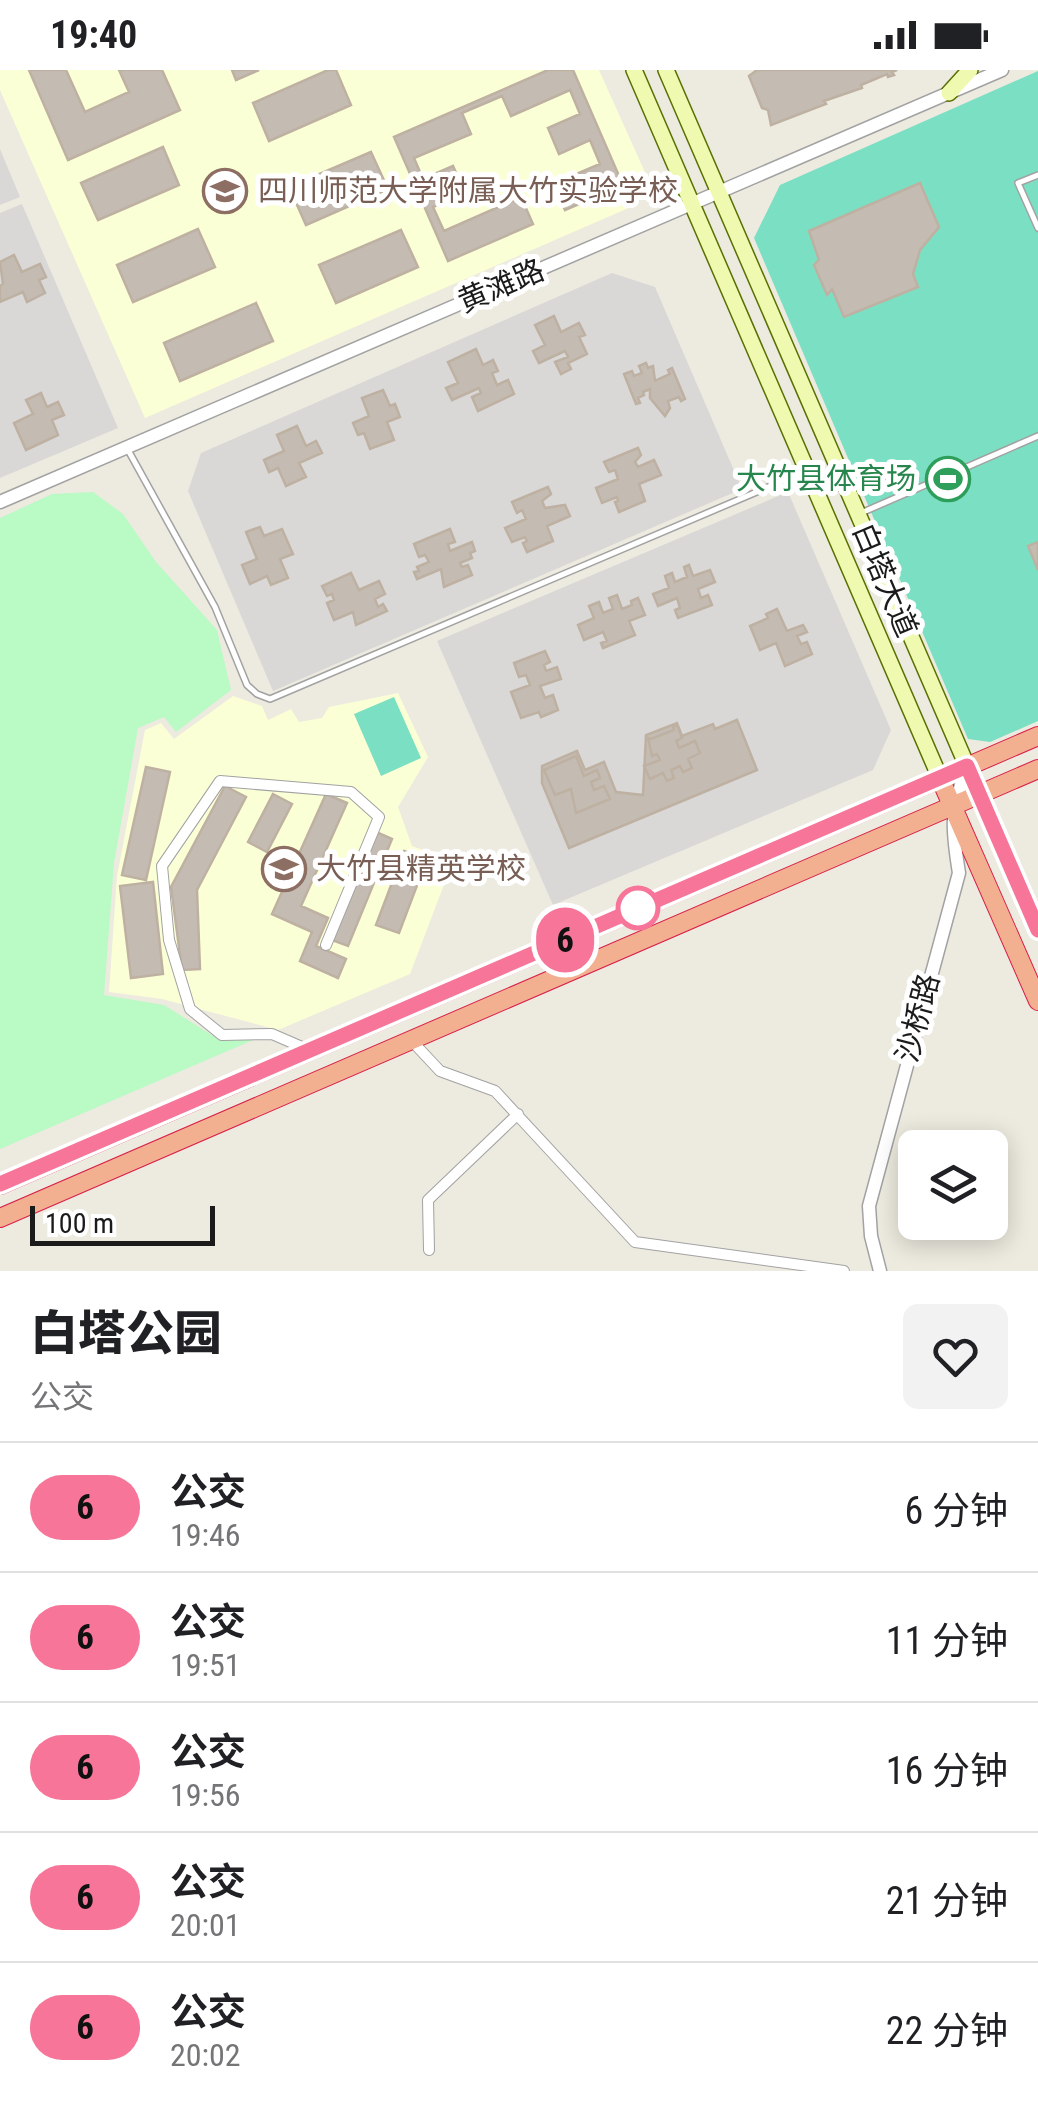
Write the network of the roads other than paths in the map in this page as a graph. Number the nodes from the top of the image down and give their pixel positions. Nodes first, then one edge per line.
1 (634, 70) edge
2 (666, 70) edge
3 (970, 70) edge
4 (1002, 70) edge
5 (949, 93) junction
6 (1038, 175) edge
7 (719, 192) junction
8 (692, 204) junction
9 (1038, 228) edge
10 (1038, 436) edge
11 (127, 447) junction
12 (808, 471) junction
13 (0, 502) edge
14 (858, 514) junction
15 (1038, 736) edge
16 (967, 766) junction
17 (1038, 769) edge
18 (940, 778) junction
19 (979, 794) junction
20 (953, 806) junction
21 (1038, 930) edge
22 (326, 946) dead end
23 (1038, 1001) edge
24 (412, 1040) junction
25 (310, 1051) junction
26 (518, 1114) junction
27 (0, 1184) edge
28 (0, 1218) edge
29 (429, 1250) dead end
30 (844, 1271) edge
31 (880, 1271) edge

1 - 8 main road, 白塔大道
2 - 7 main road, 白塔大道
3 - 5 main road
4 - 5 street, 黄滩路
5 - 7 street, 黄滩路
6 - 9 lane
7 - 8 street, 黄滩路
7 - 14 main road, 白塔大道
8 - 11 street, 黄滩路
8 - 12 main road, 白塔大道
10 - 14 lane
11 - 12 lane
11 - 13 street, 黄滩路
12 - 18 main road, 白塔大道
14 - 16 main road, 白塔大道
15 - 16 highway
16 - 18 highway
16 - 19 highway, 白塔大道
16 - 20 street, 沙桥路
17 - 19 highway
18 - 20 highway, 白塔大道
18 - 25 highway
19 - 20 highway
19 - 21 highway, 白塔大道
20 - 23 highway, 白塔大道
20 - 24 highway
20 - 31 street, 沙桥路
22 - 25 street
24 - 26 street
24 - 28 highway
25 - 27 highway
26 - 29 street
26 - 30 street

